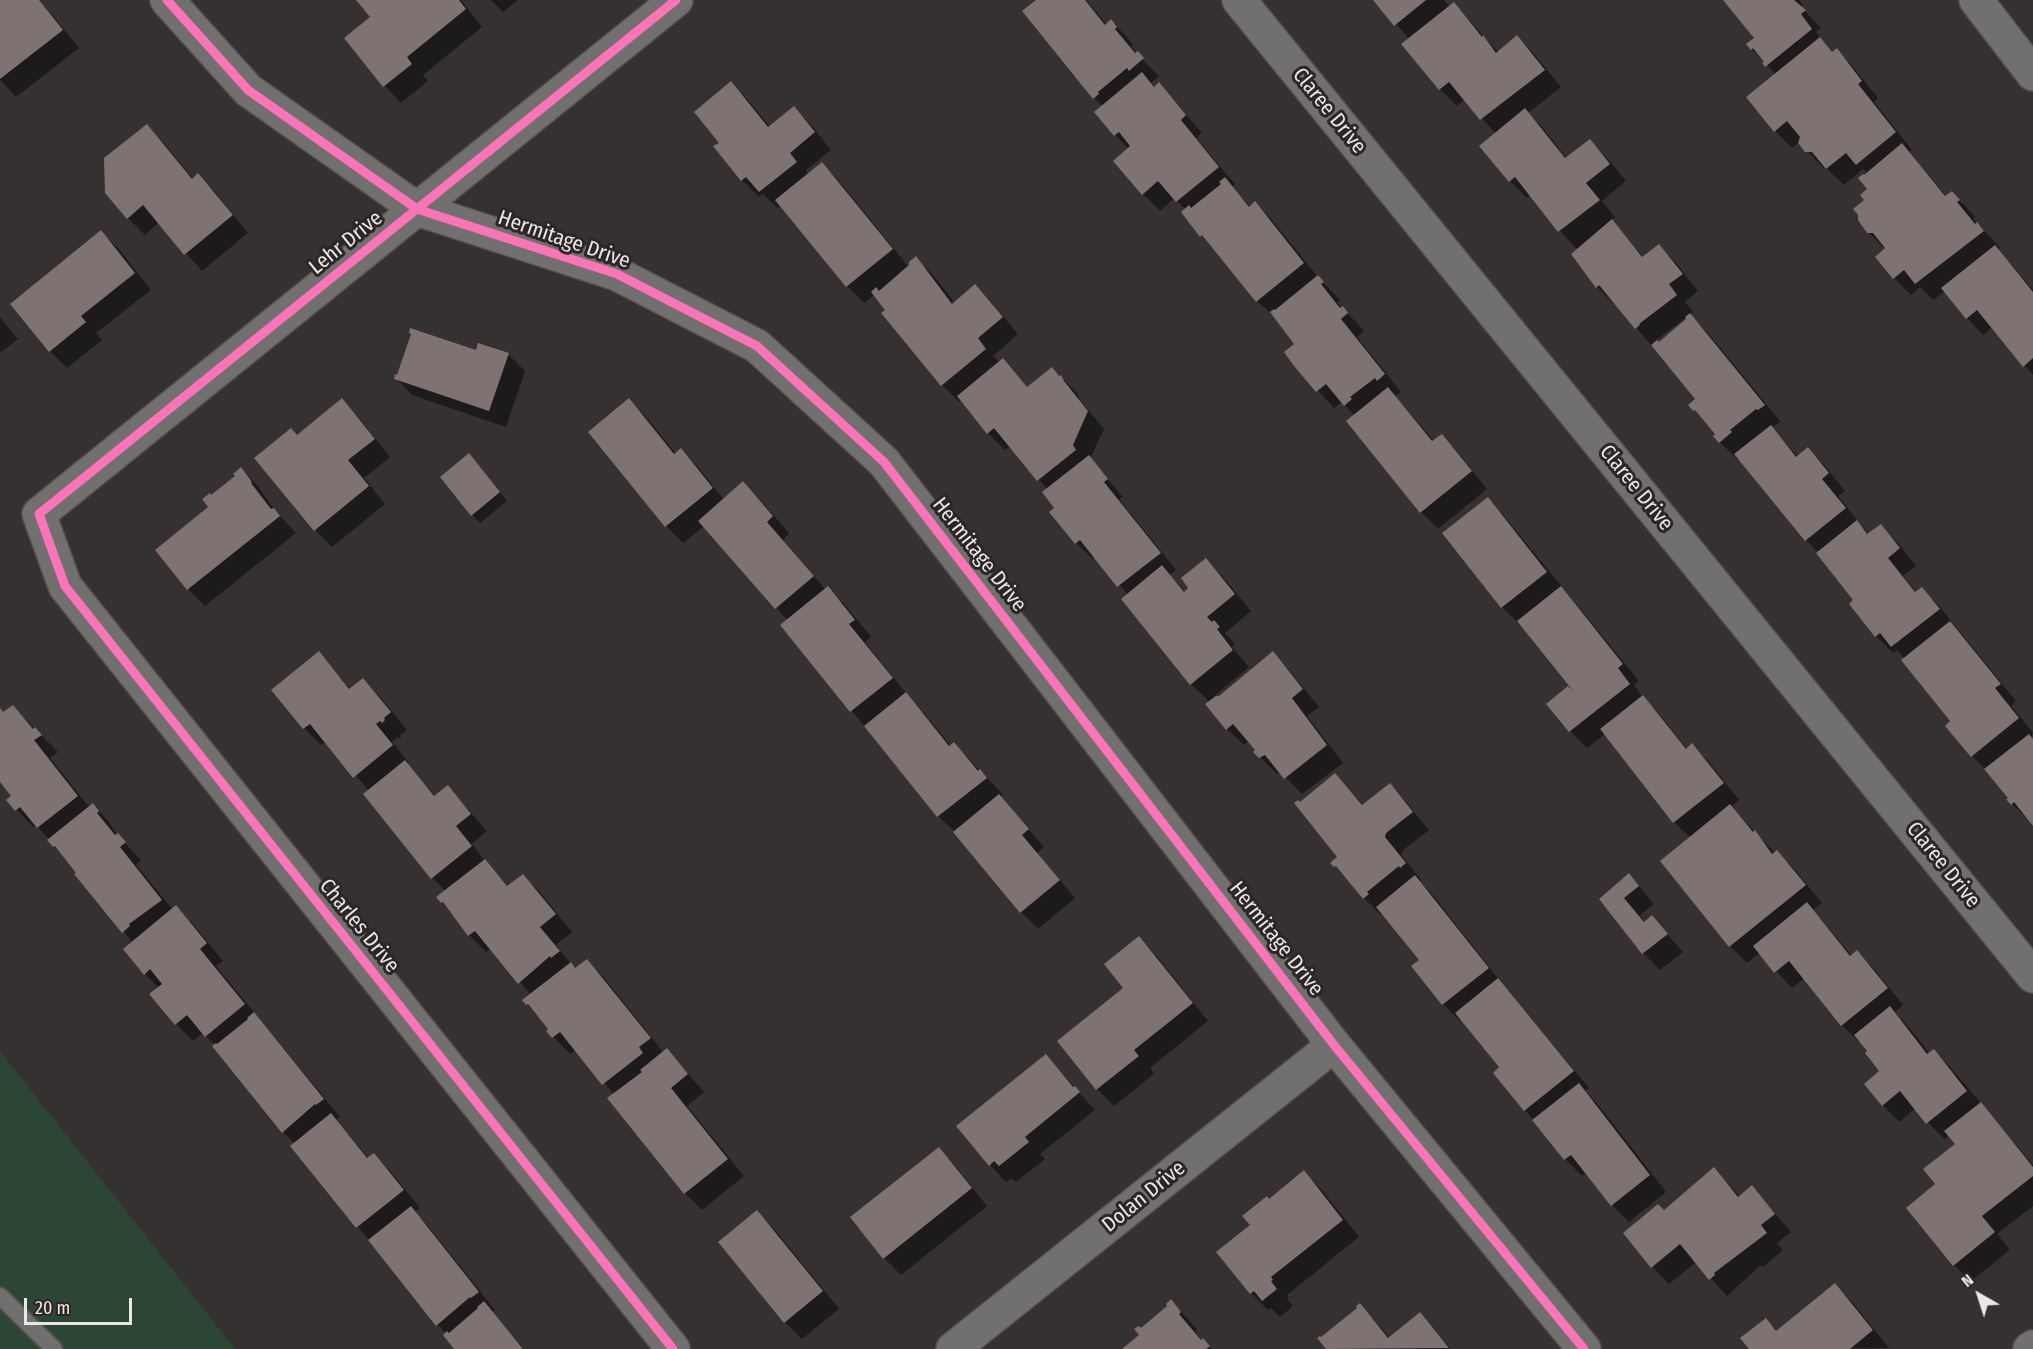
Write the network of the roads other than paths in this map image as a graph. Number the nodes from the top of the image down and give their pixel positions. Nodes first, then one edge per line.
1 (167, 0) edge
2 (676, 0) edge
3 (1239, 0) edge
4 (1976, 0) edge
5 (2033, 74) edge
6 (417, 209) junction
7 (39, 513) joint
8 (2033, 976) edge
9 (1334, 1045) junction
10 (0, 1296) edge
11 (54, 1349) edge
12 (674, 1349) edge
13 (953, 1349) edge
14 (1584, 1349) edge

1 - 6 street, Hermitage Drive
2 - 6 street, Lehr Drive
3 - 8 street, Claree Drive
4 - 5 street
6 - 7 street, Lehr Drive
6 - 9 street, Hermitage Drive
7 - 12 street, Charles Drive
9 - 13 street, Dolan Drive
9 - 14 street, Hermitage Drive
10 - 11 lane

